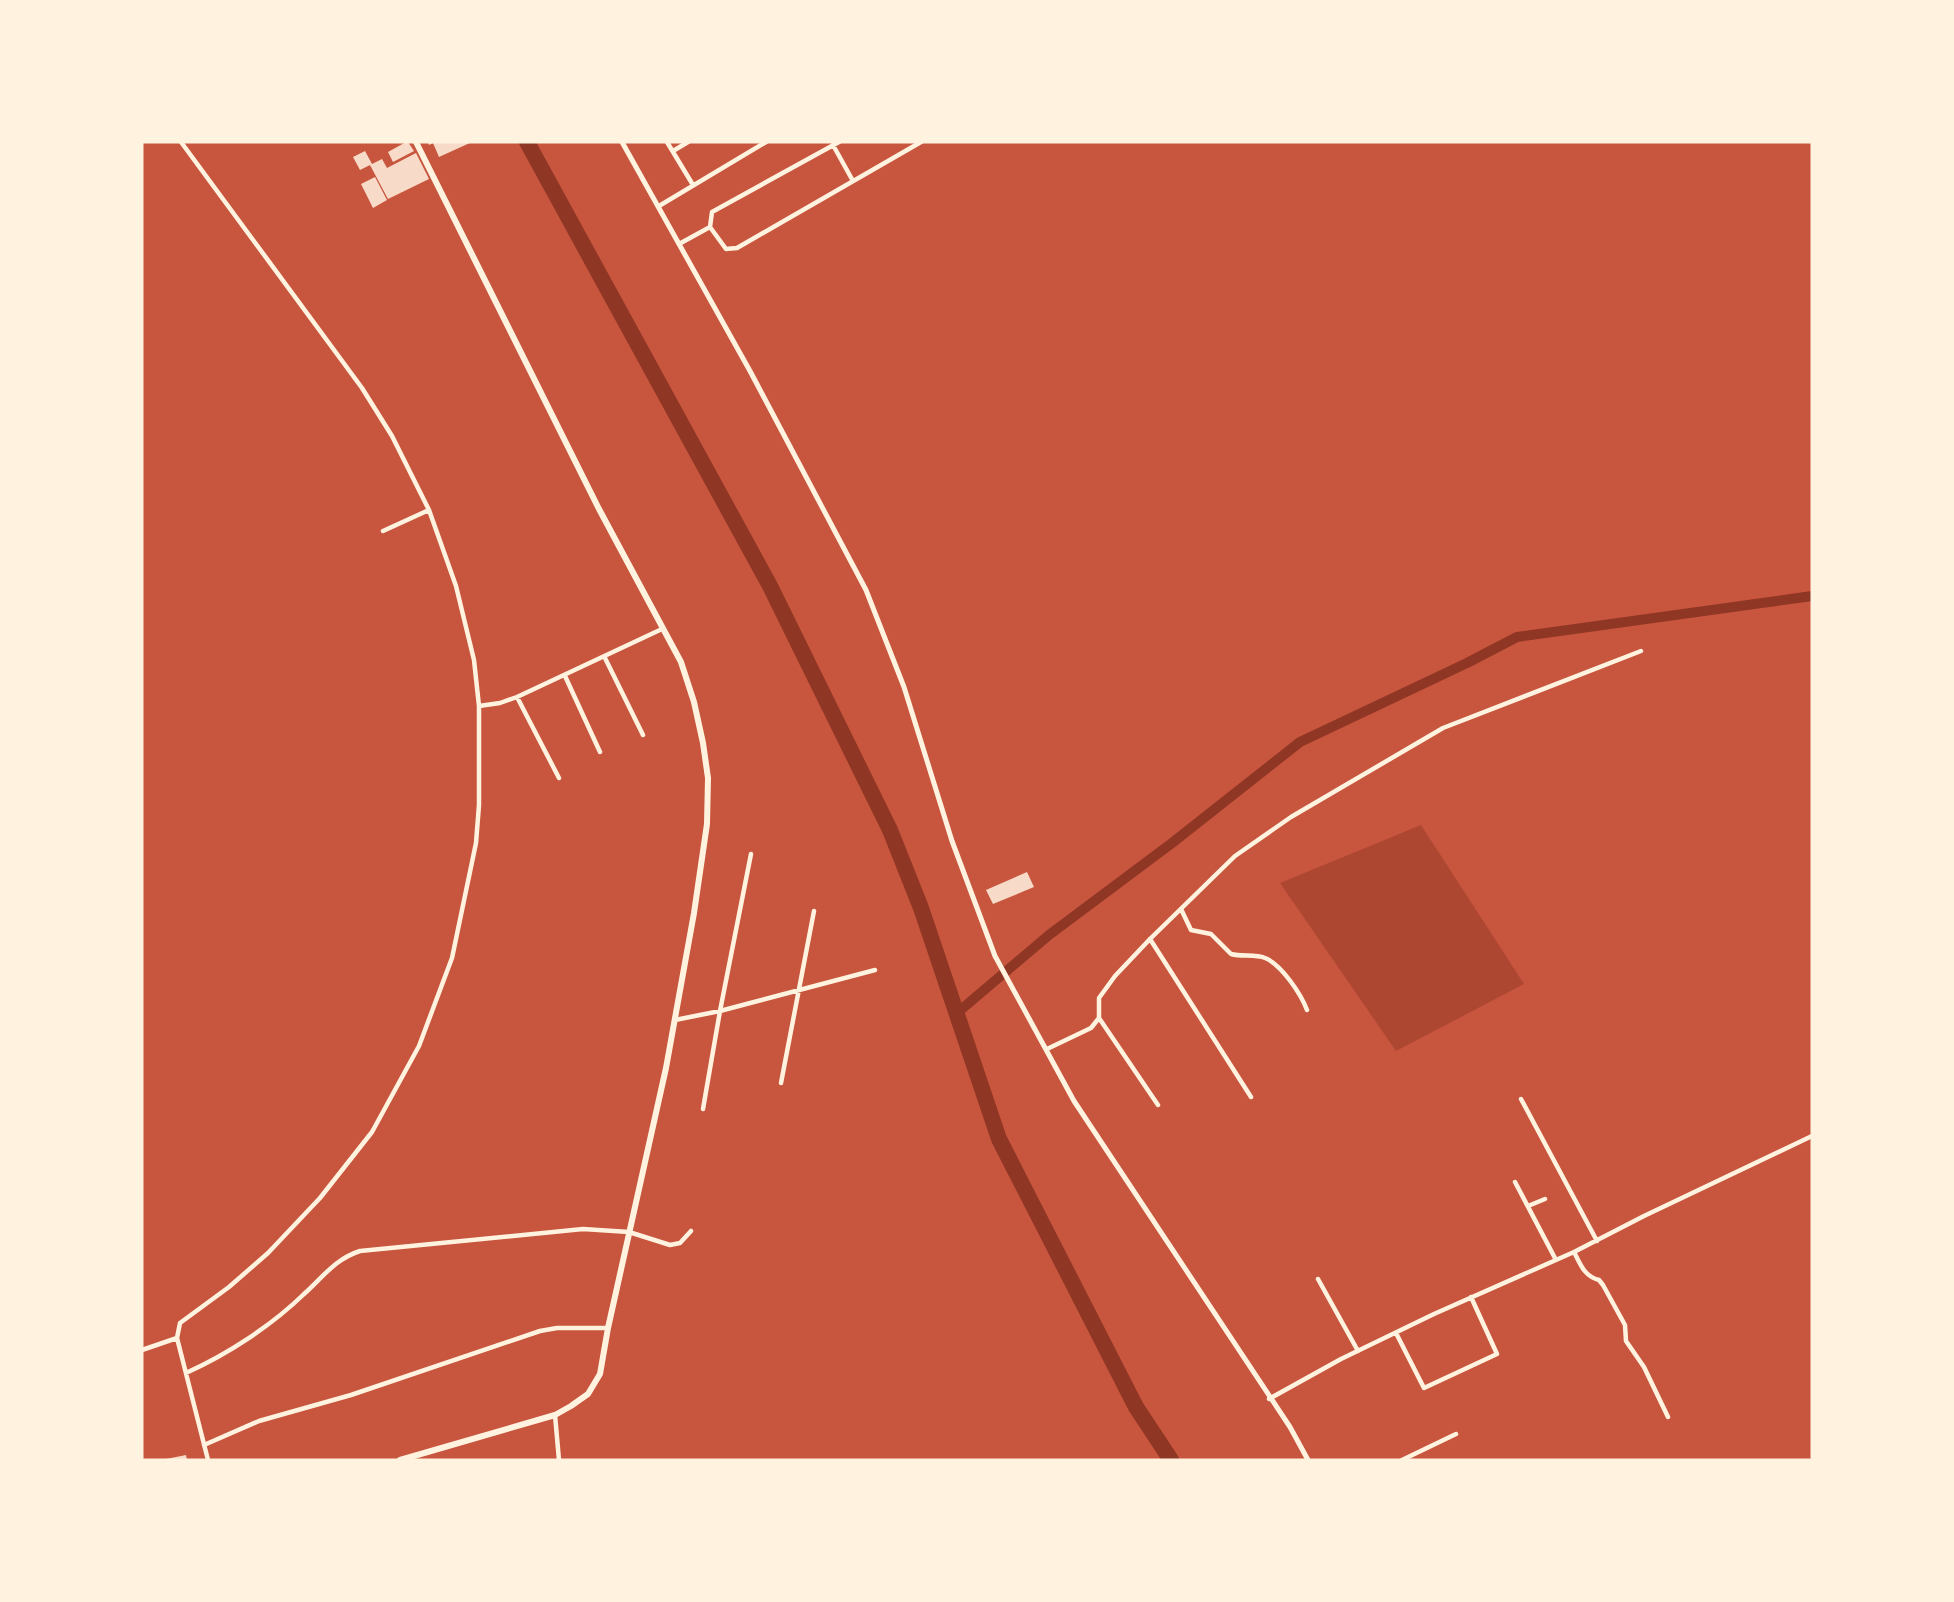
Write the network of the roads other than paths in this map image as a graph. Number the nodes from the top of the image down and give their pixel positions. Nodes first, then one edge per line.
1 (181, 142) edge
2 (416, 142) edge
3 (622, 142) edge
4 (667, 142) edge
5 (688, 142) edge
6 (766, 142) edge
7 (921, 142) edge
8 (836, 143) edge
9 (673, 150) junction
10 (853, 181) junction
11 (693, 185) junction
12 (659, 206) junction
13 (710, 227) junction
14 (679, 244) junction
15 (429, 510) junction
16 (383, 531) dead end
17 (662, 629) junction
18 (1642, 651) dead end
19 (605, 657) junction
20 (565, 676) junction
21 (517, 697) junction
22 (479, 706) junction
23 (643, 735) dead end
24 (600, 752) dead end
25 (559, 778) dead end
26 (751, 854) dead end
27 (1181, 909) junction
28 (814, 911) dead end
29 (1150, 939) junction
30 (875, 970) dead end
31 (798, 989) junction
32 (1307, 1010) dead end
33 (720, 1011) junction
34 (1099, 1018) junction
35 (675, 1020) junction
36 (1047, 1049) junction
37 (781, 1083) dead end
38 (1251, 1097) dead end
39 (1521, 1099) dead end
40 (1158, 1105) dead end
41 (703, 1109) dead end
42 (1812, 1136) edge
43 (1515, 1182) dead end
44 (1545, 1199) dead end
45 (1528, 1206) junction
46 (691, 1231) dead end
47 (629, 1232) junction
48 (1597, 1241) junction
49 (1574, 1252) junction
50 (1556, 1260) junction
51 (1318, 1279) dead end
52 (1471, 1297) junction
53 (608, 1328) junction
54 (1396, 1333) junction
55 (177, 1338) junction
56 (142, 1350) edge
57 (1358, 1351) junction
58 (186, 1373) junction
59 (1269, 1399) junction
60 (555, 1415) junction
61 (1668, 1417) dead end
62 (1456, 1434) dead end
63 (204, 1445) junction
64 (559, 1457) edge
65 (208, 1460) edge
66 (400, 1460) edge
67 (1308, 1460) edge
68 (1402, 1460) edge

1 - 15 street
2 - 17 main road
3 - 12 street
4 - 9 street
5 - 9 street
6 - 11 street
7 - 10 street
8 - 10 street
8 - 13 street
9 - 11 street
10 - 13 street
11 - 12 street
12 - 14 street
13 - 14 street
14 - 36 street
15 - 16 street
15 - 22 street
17 - 19 street
17 - 35 main road
18 - 27 street
19 - 20 street
19 - 23 street
20 - 21 street
20 - 24 street
21 - 22 street
21 - 25 street
22 - 55 street
26 - 33 street
27 - 29 street
27 - 32 street
28 - 31 street
29 - 34 street
29 - 38 street
30 - 31 street
31 - 33 street
31 - 37 street
33 - 35 street
33 - 41 street
34 - 36 street
34 - 40 street
35 - 47 main road
36 - 59 street
39 - 48 street
42 - 48 street
43 - 45 street
44 - 45 street
45 - 50 street
46 - 47 street
47 - 53 main road
47 - 58 street
48 - 49 street
49 - 50 street
49 - 61 street
50 - 52 street
51 - 57 street
52 - 54 street
52 - 54 street
53 - 60 main road
53 - 63 street
54 - 57 street
55 - 56 street
55 - 58 street
57 - 59 street
58 - 63 street
59 - 67 street
60 - 64 street
60 - 66 main road
62 - 68 street
63 - 65 street

